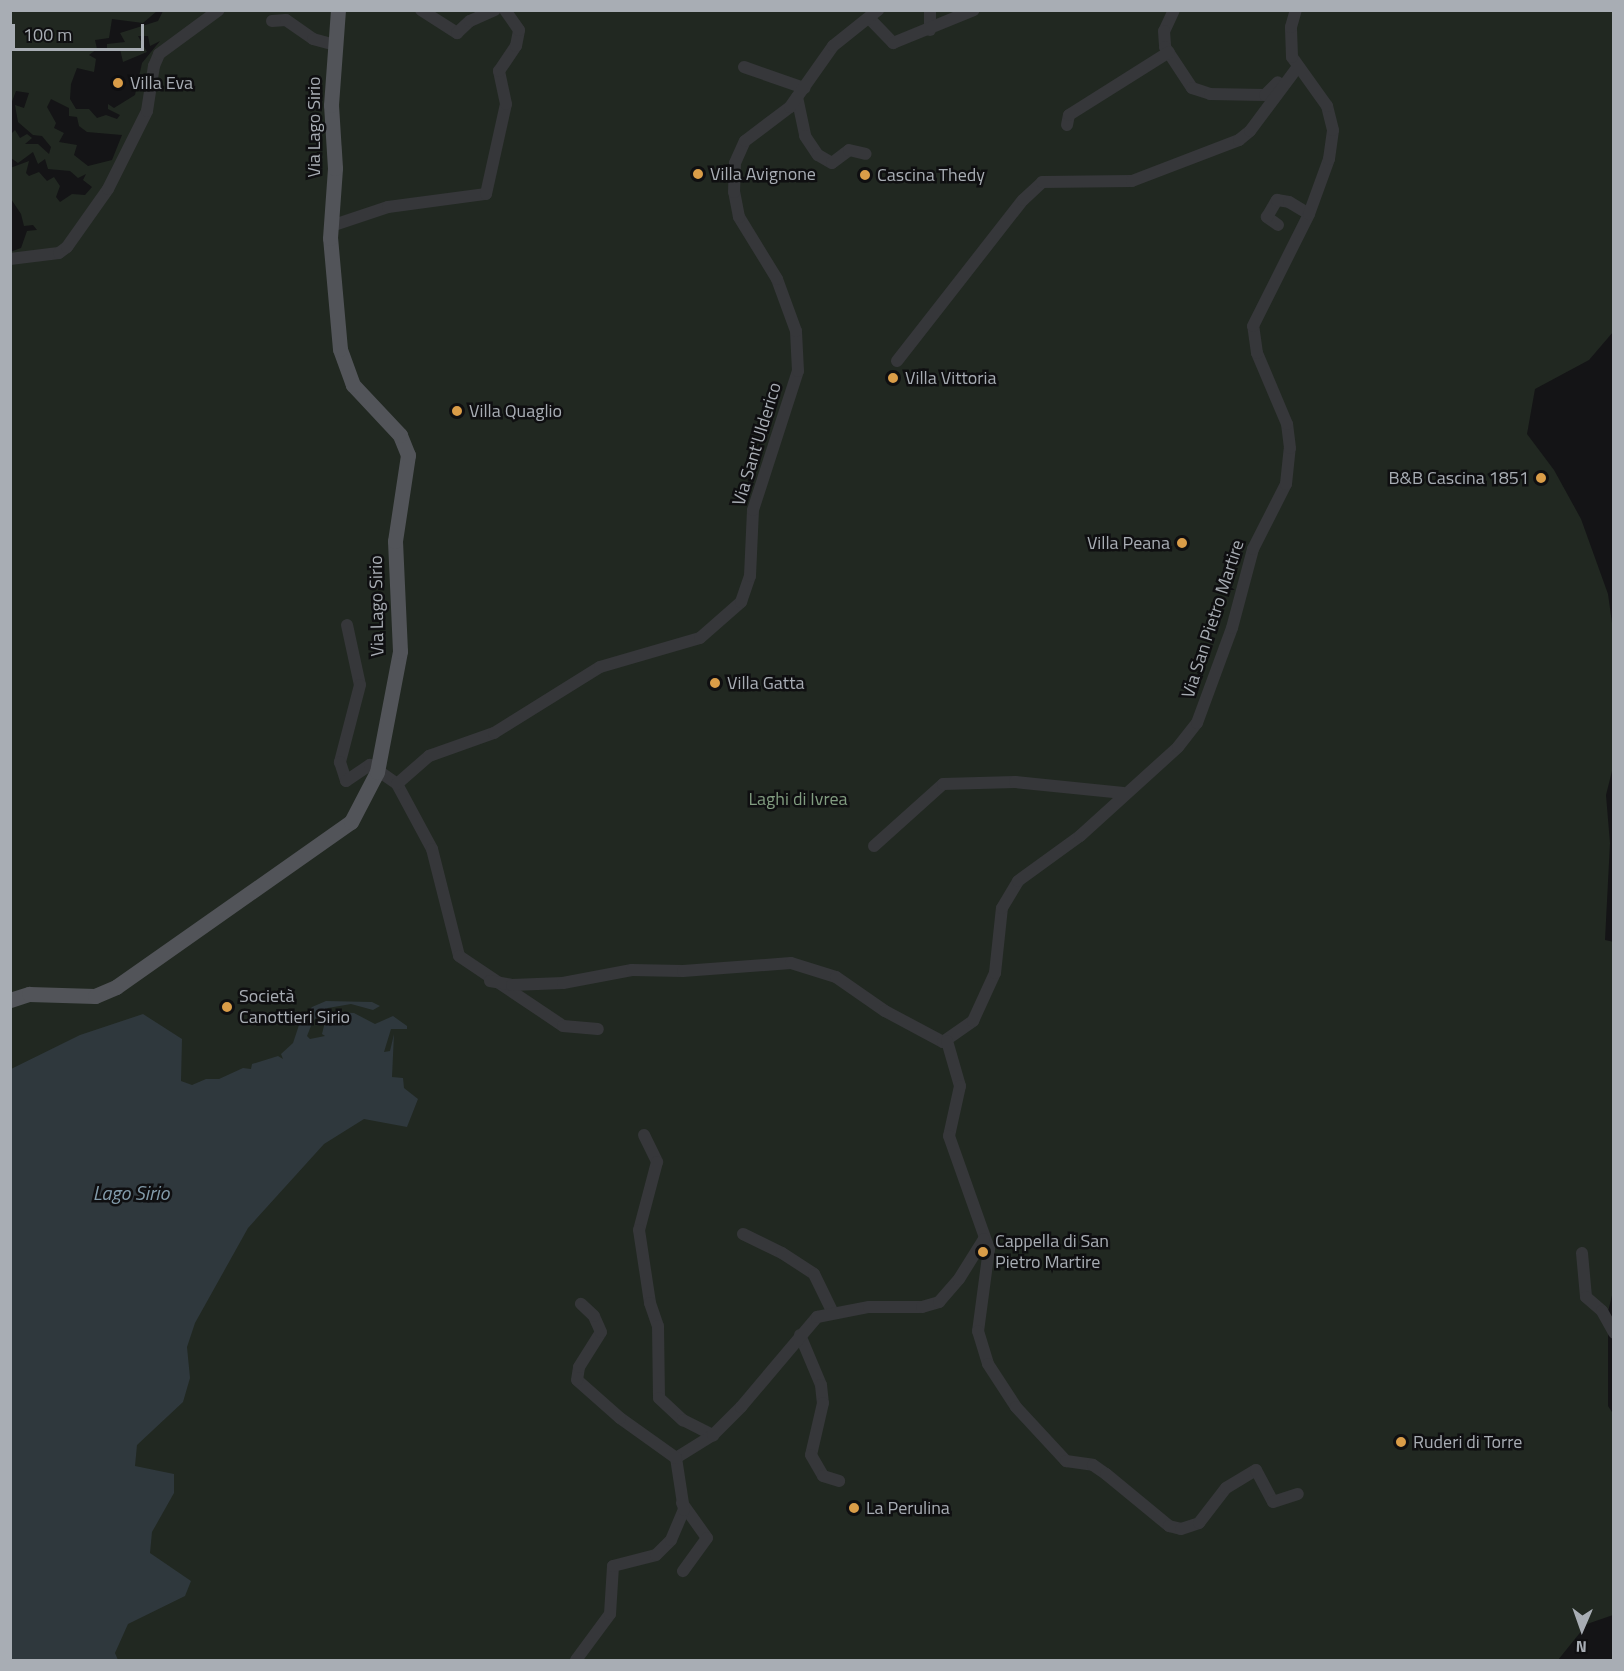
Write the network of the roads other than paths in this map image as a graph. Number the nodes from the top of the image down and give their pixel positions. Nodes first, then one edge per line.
1 (219, 10) edge
2 (338, 10) edge
3 (422, 10) edge
4 (495, 10) edge
5 (505, 10) edge
6 (930, 10) edge
7 (975, 10) edge
8 (1174, 10) edge
9 (1296, 10) edge
10 (874, 14) edge
11 (272, 21) dead end
12 (930, 30) junction
13 (336, 45) junction
14 (1169, 52) junction
15 (1296, 66) junction
16 (744, 67) dead end
17 (800, 92) junction
18 (1066, 125) dead end
19 (866, 154) dead end
20 (1309, 214) junction
21 (1278, 225) dead end
22 (330, 233) junction
23 (10, 259) edge
24 (897, 361) dead end
25 (347, 625) dead end
26 (377, 772) junction
27 (397, 784) junction
28 (1124, 793) junction
29 (874, 846) dead end
30 (490, 981) junction
31 (10, 1000) edge
32 (598, 1029) dead end
33 (947, 1041) junction
34 (644, 1135) dead end
35 (742, 1234) dead end
36 (984, 1239) junction
37 (1582, 1253) dead end
38 (581, 1304) dead end
39 (832, 1313) junction
40 (1614, 1334) edge
41 (800, 1335) junction
42 (713, 1435) junction
43 (676, 1458) junction
44 (839, 1481) dead end
45 (1298, 1494) dead end
46 (682, 1503) junction
47 (683, 1571) dead end
48 (576, 1660) edge

1 - 23 street
2 - 13 main road, Via Lago Sirio
3 - 4 street
5 - 22 street
6 - 12 street
7 - 12 street, Via Sant'Ulderico
8 - 14 street
9 - 15 street
10 - 12 street, Via Sant'Ulderico
10 - 17 street, Via Sant'Ulderico
11 - 13 street
13 - 22 main road, Via Lago Sirio
14 - 15 street
14 - 18 street
15 - 20 street, Via San Pietro Martire
15 - 24 street
16 - 17 street
17 - 19 street
17 - 27 street, Via Sant'Ulderico
20 - 21 street
20 - 28 street, Via San Pietro Martire
22 - 26 main road, Via Lago Sirio
25 - 26 street
26 - 27 street
26 - 31 main road, Via Lago Sirio
27 - 30 street
28 - 29 street
28 - 33 street, Via San Pietro Martire
30 - 32 street
30 - 33 street
33 - 36 street
34 - 42 street
35 - 39 street
36 - 39 street
36 - 45 street
37 - 40 street
38 - 43 street
39 - 41 street
41 - 42 street
41 - 44 street
42 - 43 street
43 - 46 street
46 - 47 street
46 - 48 street

